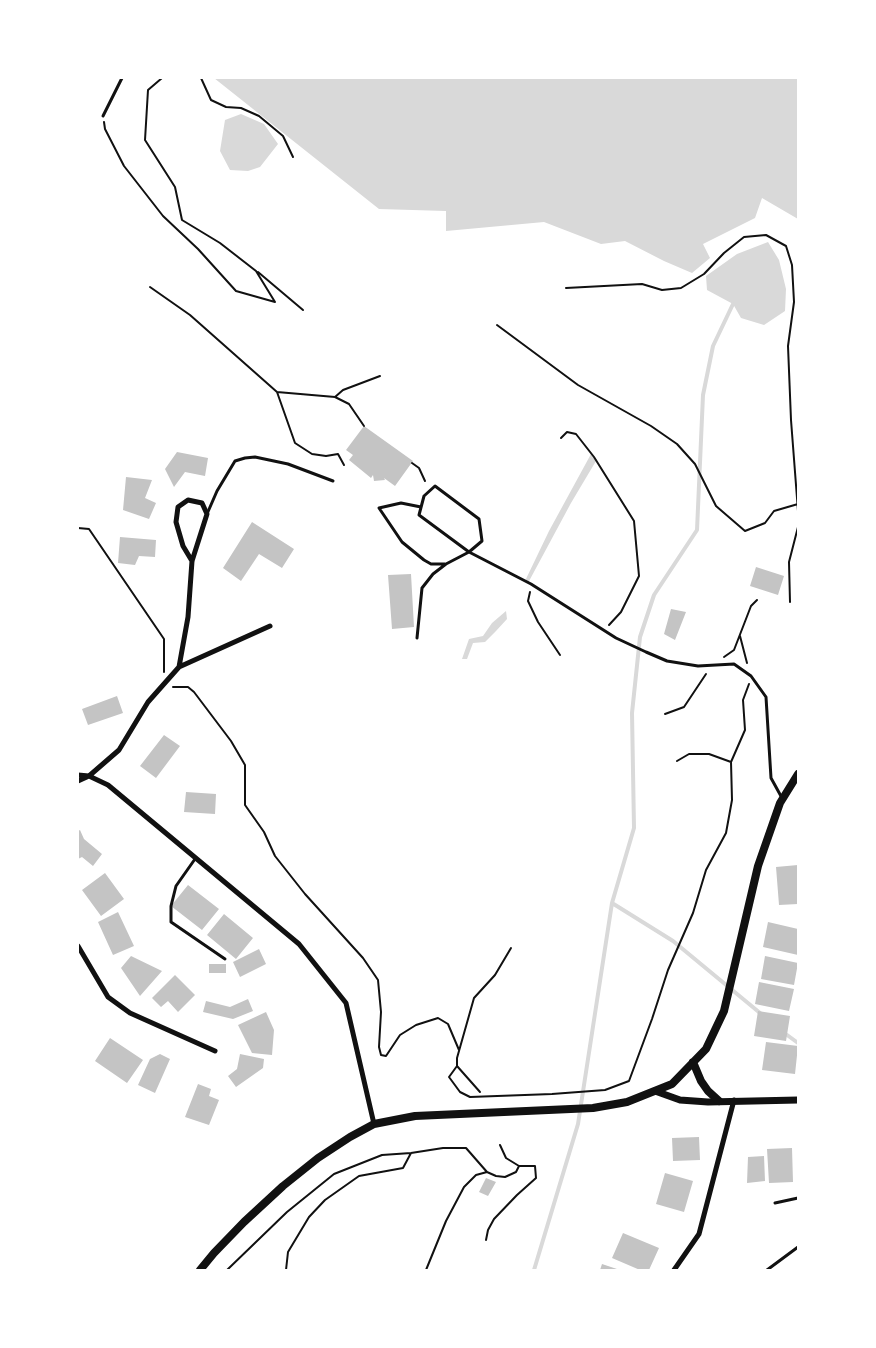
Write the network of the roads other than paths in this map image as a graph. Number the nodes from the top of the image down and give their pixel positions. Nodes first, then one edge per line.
1 (122, 78) edge
2 (103, 116) road end
3 (333, 481) dead end
4 (421, 507) junction
5 (208, 514) junction
6 (469, 552) junction
7 (192, 562) junction
8 (446, 564) junction
9 (270, 626) dead end
10 (417, 638) dead end
11 (179, 668) junction
12 (798, 774) edge
13 (78, 775) edge
14 (89, 776) junction
15 (78, 781) edge
16 (783, 798) junction
17 (196, 858) junction
18 (78, 949) edge
19 (225, 959) dead end
20 (215, 1051) dead end
21 (693, 1062) junction
22 (655, 1091) junction
23 (734, 1100) junction
24 (798, 1100) edge
25 (719, 1101) junction
26 (374, 1124) junction
27 (798, 1198) edge
28 (775, 1202) dead end
29 (798, 1247) edge
30 (200, 1270) edge
31 (674, 1270) edge
32 (767, 1270) edge

1 - 2 lane
3 - 5 lane
4 - 6 lane
4 - 6 lane
4 - 8 lane
5 - 7 street
5 - 7 street
6 - 8 lane
6 - 16 lane
7 - 11 street
8 - 10 lane
9 - 11 street
11 - 14 street
12 - 16 main road
13 - 14 street
14 - 15 street
14 - 17 street
16 - 21 main road
17 - 19 lane
17 - 26 street
18 - 20 street
21 - 22 main road
21 - 25 main road
22 - 25 street
22 - 26 main road
23 - 24 street
23 - 25 street
23 - 31 street
26 - 30 main road
27 - 28 lane
29 - 32 lane

